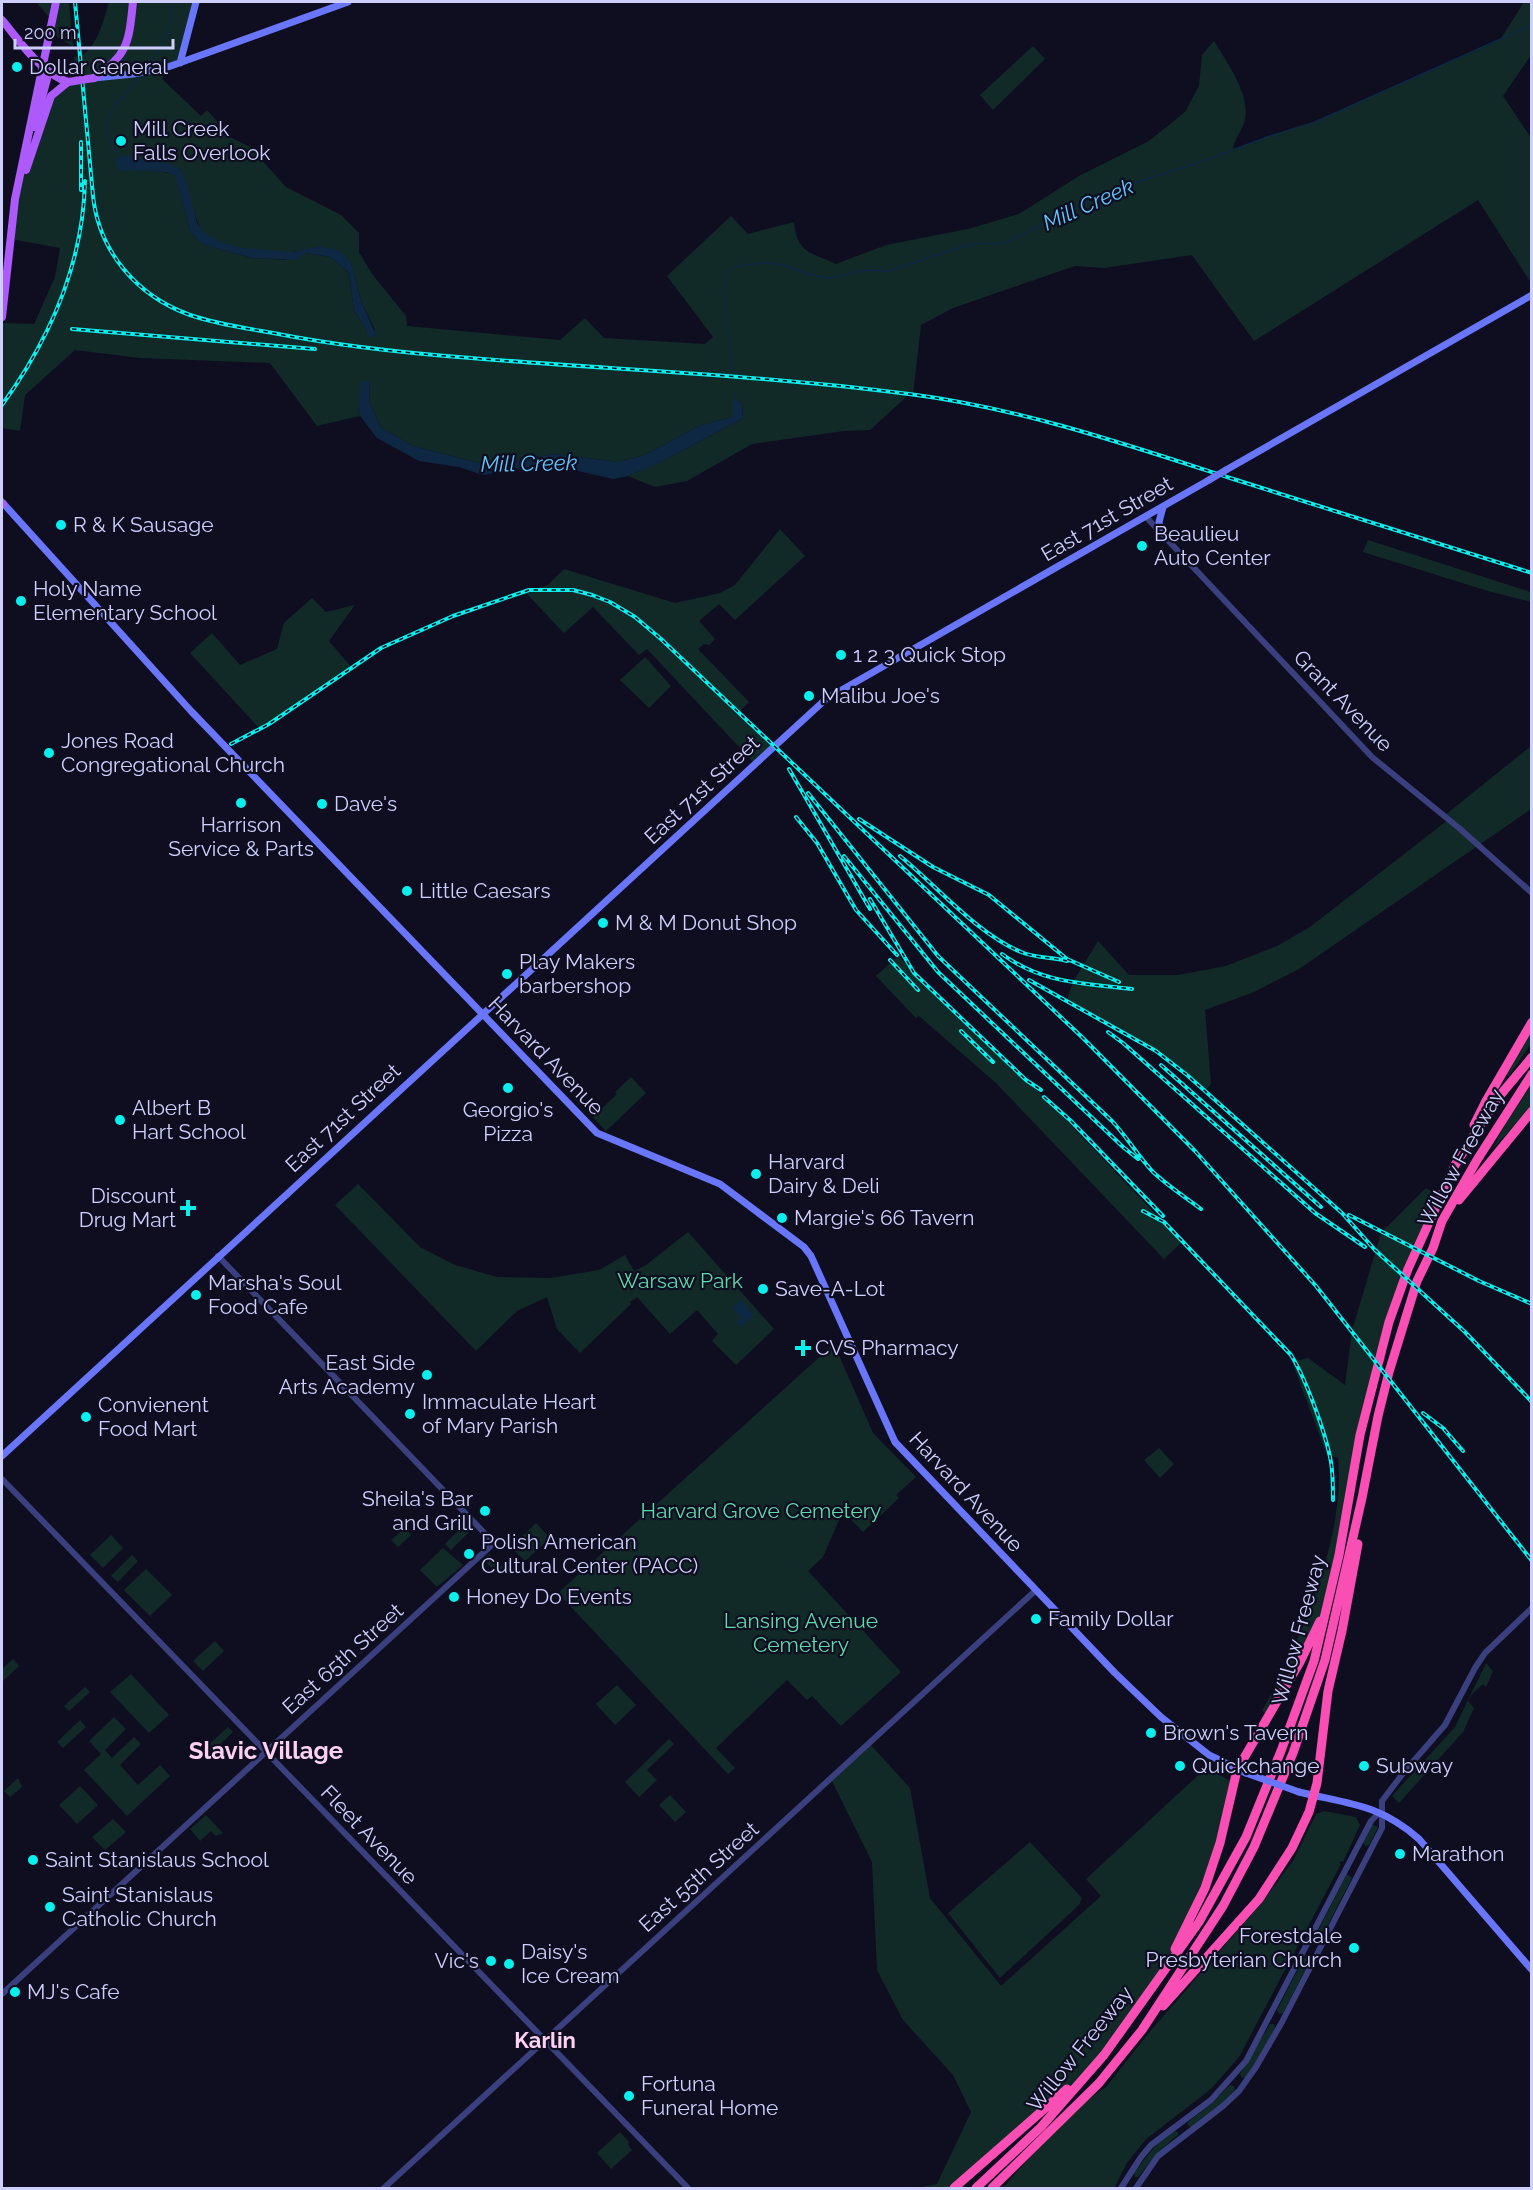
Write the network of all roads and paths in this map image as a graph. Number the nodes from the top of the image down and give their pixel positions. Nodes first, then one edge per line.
1 (56, 2) edge
2 (133, 2) edge
3 (196, 2) edge
4 (348, 2) edge
5 (2, 20) edge
6 (180, 63) junction
7 (42, 65) junction
8 (94, 78) junction
9 (68, 82) junction
10 (26, 170) junction
11 (17, 194) junction
12 (1532, 295) edge
13 (2, 317) edge
14 (2, 503) edge
15 (1163, 507) junction
16 (1146, 517) junction
17 (1161, 532) junction
18 (1532, 893) edge
19 (482, 1013) junction
20 (1532, 1022) edge
21 (1532, 1057) edge
22 (1532, 1074) edge
23 (1532, 1111) edge
24 (1455, 1165) junction
25 (1442, 1221) junction
26 (218, 1256) junction
27 (2, 1456) edge
28 (2, 1479) edge
29 (1362, 1498) junction
30 (1036, 1590) junction
31 (1328, 1602) junction
32 (1532, 1608) edge
33 (266, 1752) junction
34 (1241, 1771) junction
35 (1314, 1796) junction
36 (1380, 1812) junction
37 (1532, 1970) edge
38 (1159, 1980) junction
39 (2, 1994) edge
40 (1142, 2030) junction
41 (545, 2040) junction
42 (1104, 2055) junction
43 (384, 2188) edge
44 (688, 2188) edge
45 (954, 2188) edge
46 (976, 2188) edge
47 (992, 2188) edge
48 (1121, 2188) edge
49 (1136, 2188) edge

1 - 7 main road
2 - 8 main road
3 - 6 main road
4 - 6 main road
5 - 7 main road
6 - 8 main road
7 - 9 main road
7 - 10 main road
7 - 11 main road
8 - 9 main road, bridge
9 - 10 main road
10 - 11 main road
11 - 13 main road
12 - 15 main road, East 71st Street, bridge
14 - 19 main road, Harvard Avenue
15 - 16 main road, East 71st Street
15 - 17 main road
16 - 17 street, Grant Avenue
16 - 19 main road, East 71st Street
17 - 18 street, Grant Avenue
19 - 26 main road, East 71st Street
19 - 30 main road, Harvard Avenue
20 - 24 highway
21 - 24 highway, Willow Freeway
22 - 25 highway, Willow Freeway
23 - 25 highway
24 - 31 highway, Willow Freeway
25 - 29 highway, Willow Freeway
26 - 27 main road, East 71st Street
26 - 33 street, East 65th Street
28 - 33 street, Fleet Avenue
29 - 35 highway
29 - 40 highway, Willow Freeway
30 - 34 main road, Harvard Avenue
30 - 41 street, East 55th Street
31 - 34 highway
31 - 38 highway, Willow Freeway
32 - 36 street
33 - 39 street, East 65th Street
33 - 41 street, Fleet Avenue
34 - 35 main road, Harvard Avenue, bridge
34 - 38 highway
35 - 36 main road, Harvard Avenue
35 - 40 highway
36 - 37 main road, Harvard Avenue
36 - 48 street
36 - 49 street
38 - 42 highway, Willow Freeway
40 - 47 highway, Willow Freeway
41 - 43 street, East 55th Street
41 - 44 street, Fleet Avenue
42 - 45 highway
42 - 46 highway, Willow Freeway

